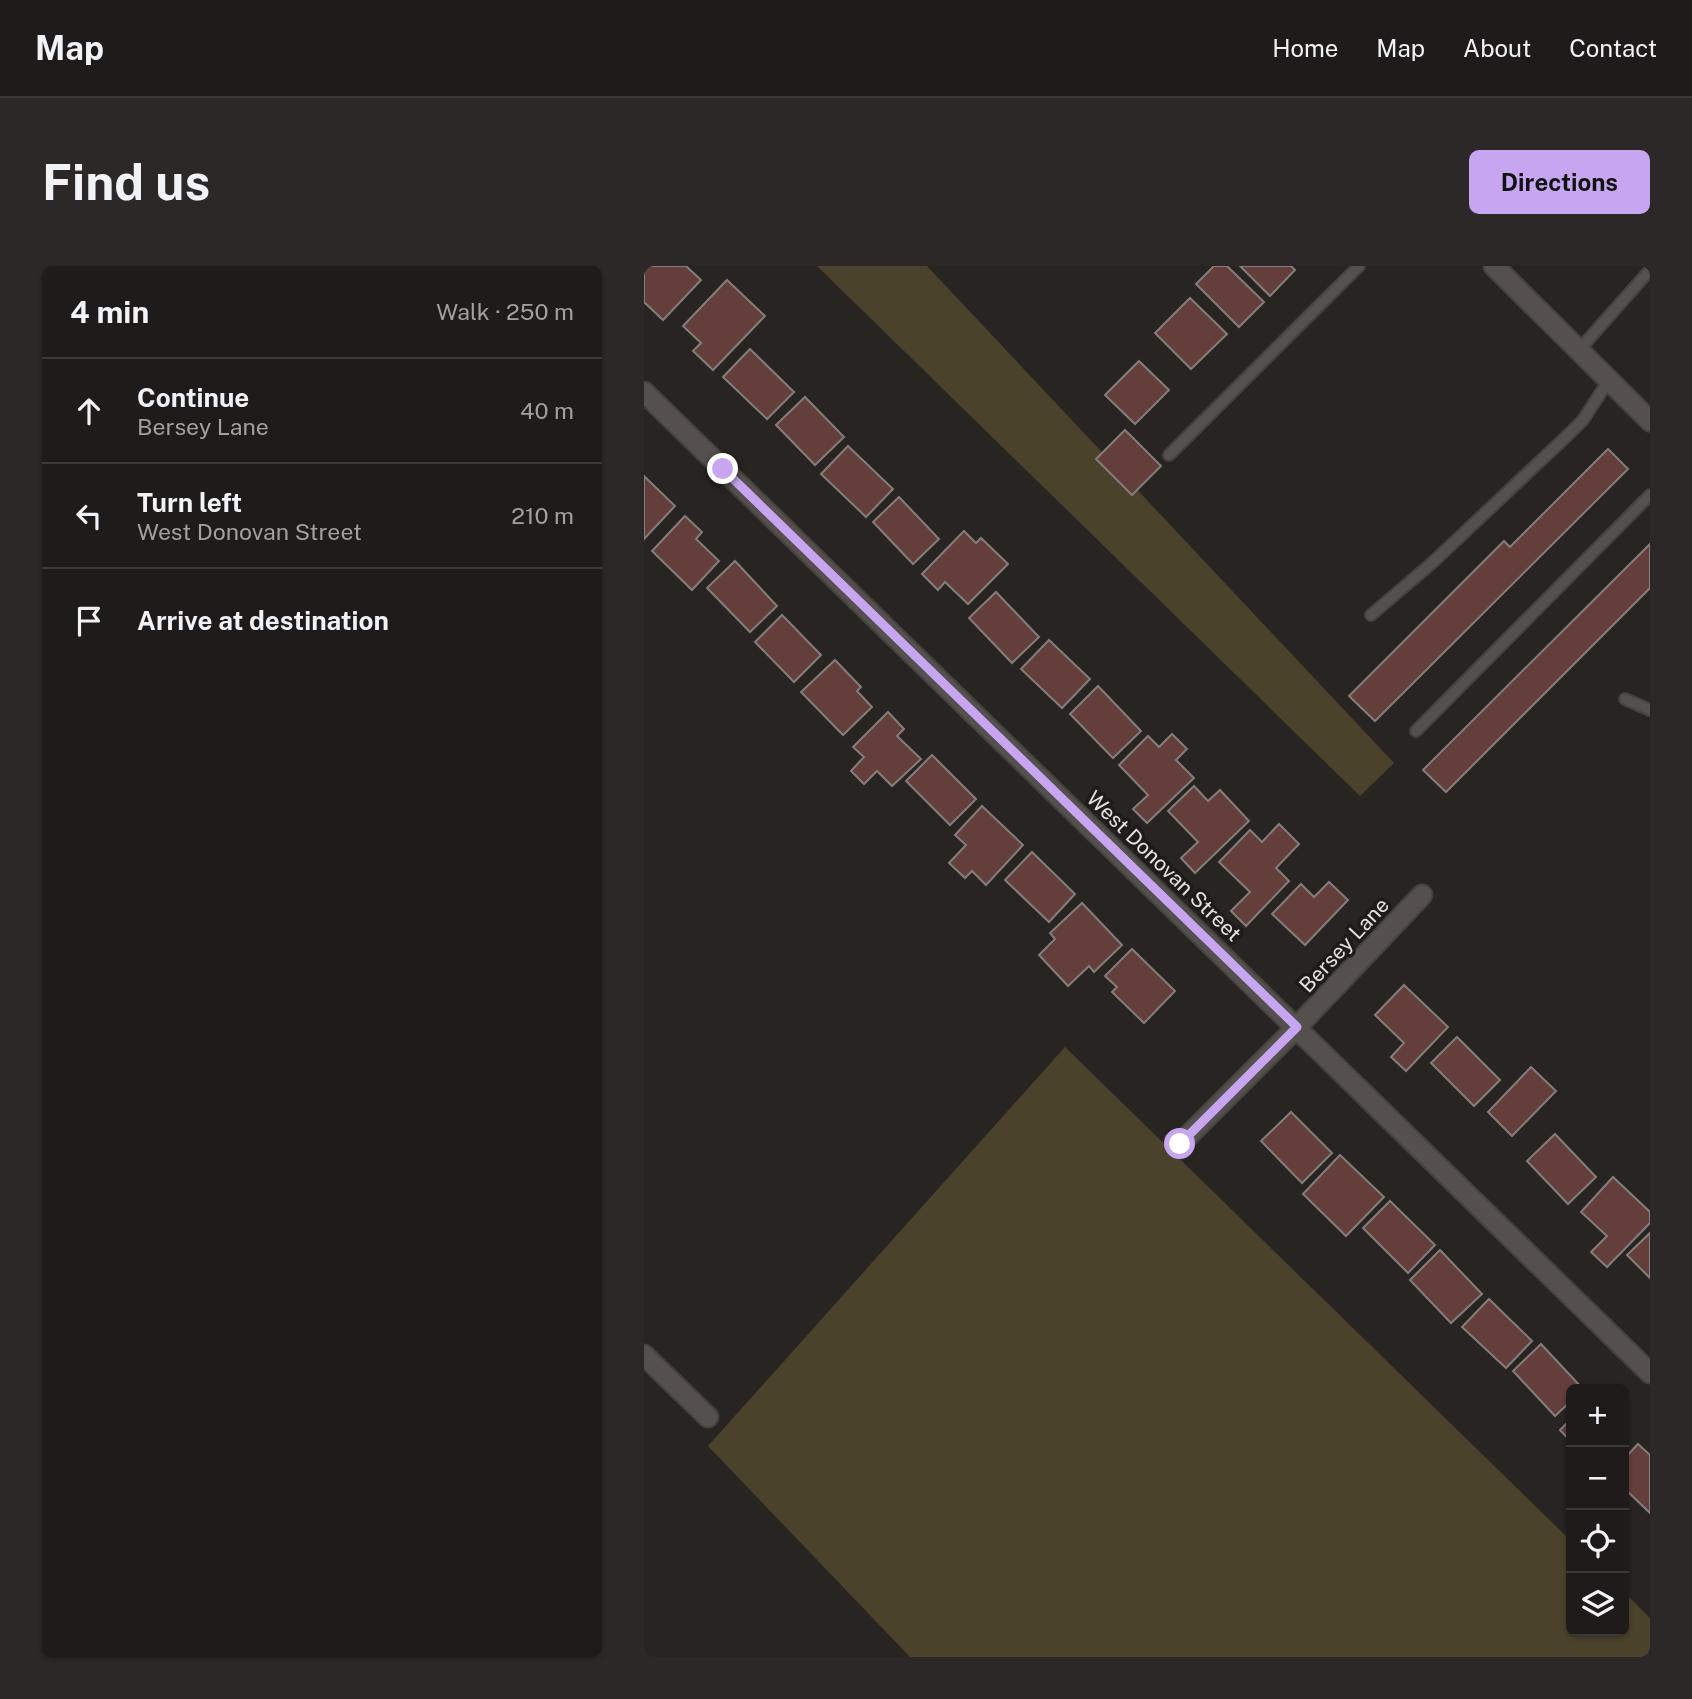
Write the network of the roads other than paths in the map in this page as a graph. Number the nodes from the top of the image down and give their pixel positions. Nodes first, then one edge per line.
1 (1359, 266) edge
2 (1494, 266) edge
3 (1650, 270) edge
4 (1578, 350) junction
5 (1609, 380) junction
6 (644, 392) edge
7 (1650, 421) edge
8 (1169, 455) dead end
9 (1650, 495) edge
10 (1371, 615) dead end
11 (1625, 699) dead end
12 (1650, 710) edge
13 (1416, 731) dead end
14 (1422, 895) dead end
15 (1297, 1027) junction
16 (1180, 1144) dead end
17 (644, 1355) edge
18 (1650, 1373) edge
19 (708, 1417) dead end

1 - 8 lane
2 - 4 street
3 - 4 lane
4 - 5 street
5 - 7 street
5 - 10 lane
6 - 15 street, West Donovan Street
9 - 13 lane
11 - 12 lane
14 - 15 street, Bersey Lane
15 - 16 street, Bersey Lane
15 - 18 street, West Donovan Street
17 - 19 street

